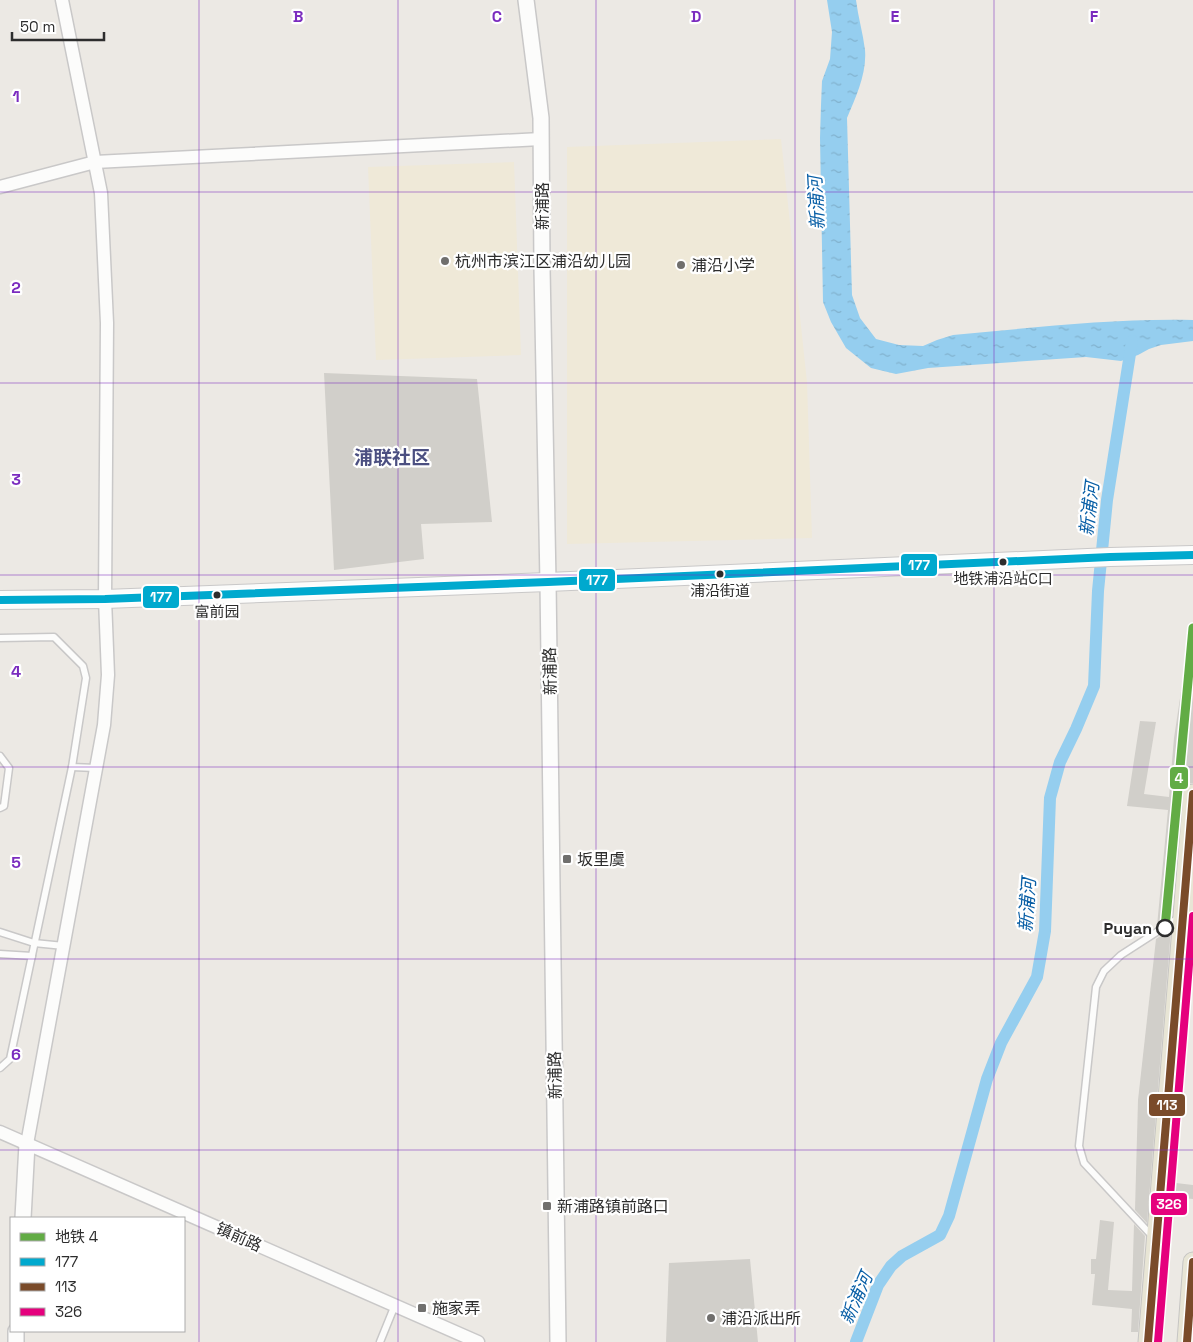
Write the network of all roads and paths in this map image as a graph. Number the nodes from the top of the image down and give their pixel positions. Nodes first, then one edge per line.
1 (62, 0) edge
2 (526, 0) edge
3 (541, 139) junction
4 (95, 162) junction
5 (0, 187) edge
6 (1193, 555) edge
7 (548, 582) junction
8 (105, 599) junction
9 (0, 600) edge
10 (0, 638) edge
11 (0, 756) edge
12 (72, 767) junction
13 (96, 768) junction
14 (1193, 794) edge
15 (0, 808) edge
16 (1183, 915) junction
17 (0, 932) edge
18 (34, 943) junction
19 (64, 946) junction
20 (0, 954) edge
21 (32, 956) junction
22 (0, 1068) edge
23 (0, 1132) edge
24 (27, 1144) junction
25 (23, 1217) edge
26 (1156, 1241) junction
27 (1193, 1262) edge
28 (394, 1306) junction
29 (380, 1342) edge
30 (478, 1342) edge
31 (558, 1342) edge
32 (1148, 1342) edge
33 (1187, 1342) edge

1 - 4 street
2 - 3 street, 新浦路
3 - 4 street
3 - 7 street, 新浦路
4 - 5 street
4 - 8 street
6 - 7 main road
7 - 8 main road
7 - 31 street, 新浦路
8 - 9 main road
8 - 13 street
10 - 12 lane
11 - 15 lane
12 - 13 lane
12 - 18 lane
13 - 19 street
14 - 16 main road
16 - 26 main road
16 - 26 lane
17 - 18 lane
18 - 19 lane
18 - 21 lane
19 - 24 street
20 - 21 lane
21 - 22 lane
23 - 24 street, 镇前路
24 - 25 street
24 - 28 street, 镇前路
26 - 32 main road
27 - 33 main road
28 - 29 lane
28 - 30 street, 镇前路

